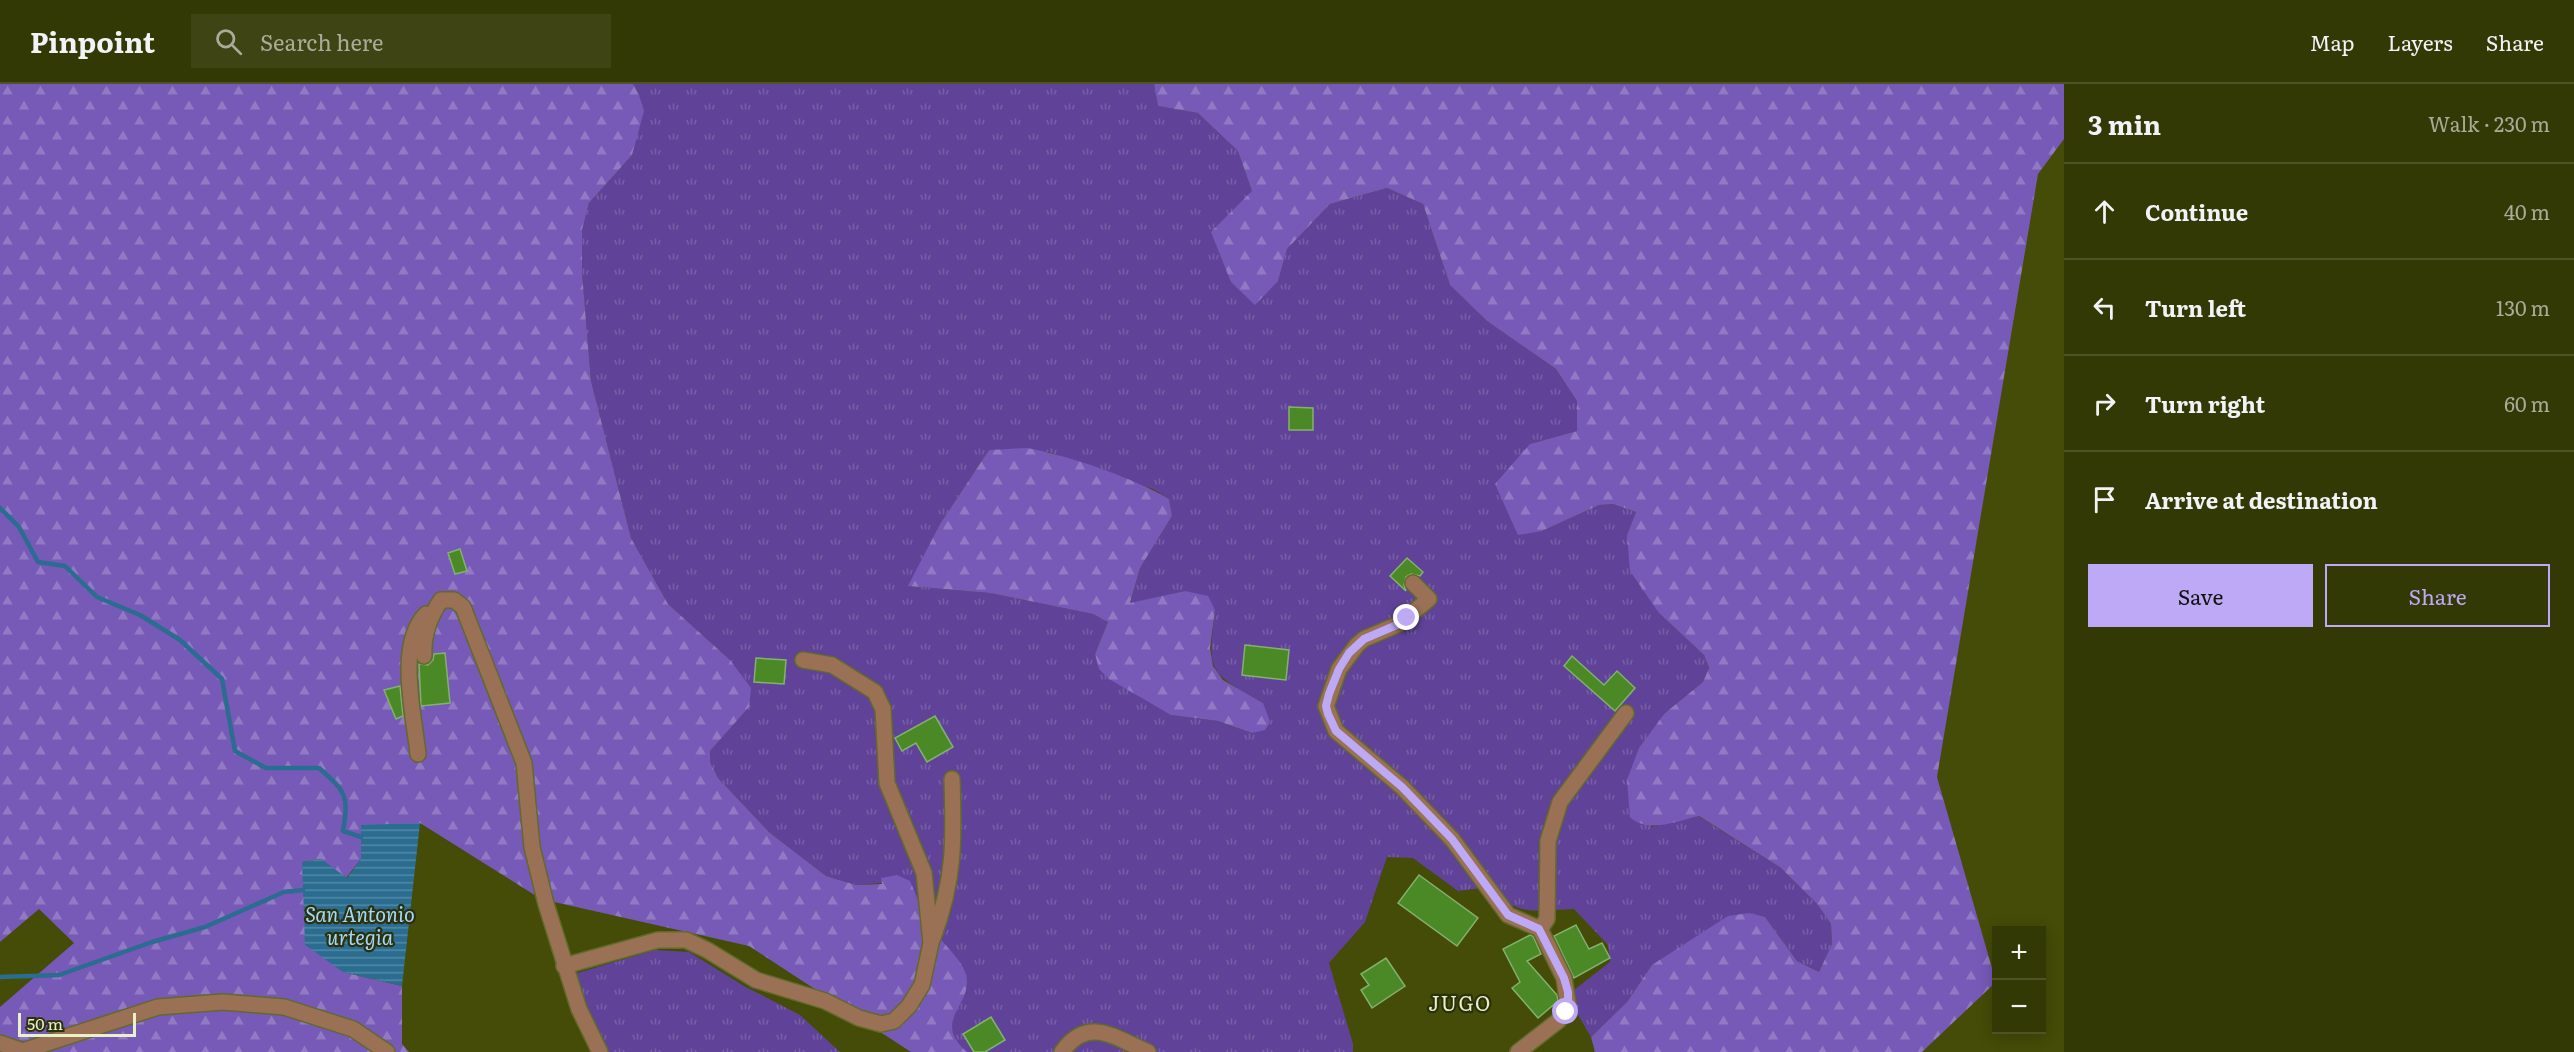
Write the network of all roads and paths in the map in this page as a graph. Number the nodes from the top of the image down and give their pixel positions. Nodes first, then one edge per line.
1 (1413, 583) dead end
2 (441, 600) junction
3 (424, 656) dead end
4 (803, 660) dead end
5 (1626, 713) dead end
6 (418, 754) dead end
7 (952, 779) dead end
8 (1539, 929) junction
9 (931, 944) junction
10 (564, 966) junction
11 (0, 1043) edge
12 (23, 1052) edge
13 (387, 1052) edge
14 (600, 1052) edge
15 (1062, 1052) edge
16 (1148, 1052) edge
17 (1518, 1052) edge

1 - 8 street
2 - 3 street
2 - 6 street
2 - 10 street
4 - 9 street
5 - 8 street
7 - 9 street
8 - 17 street
9 - 10 street
10 - 14 street
11 - 12 street
12 - 13 street
15 - 16 street

